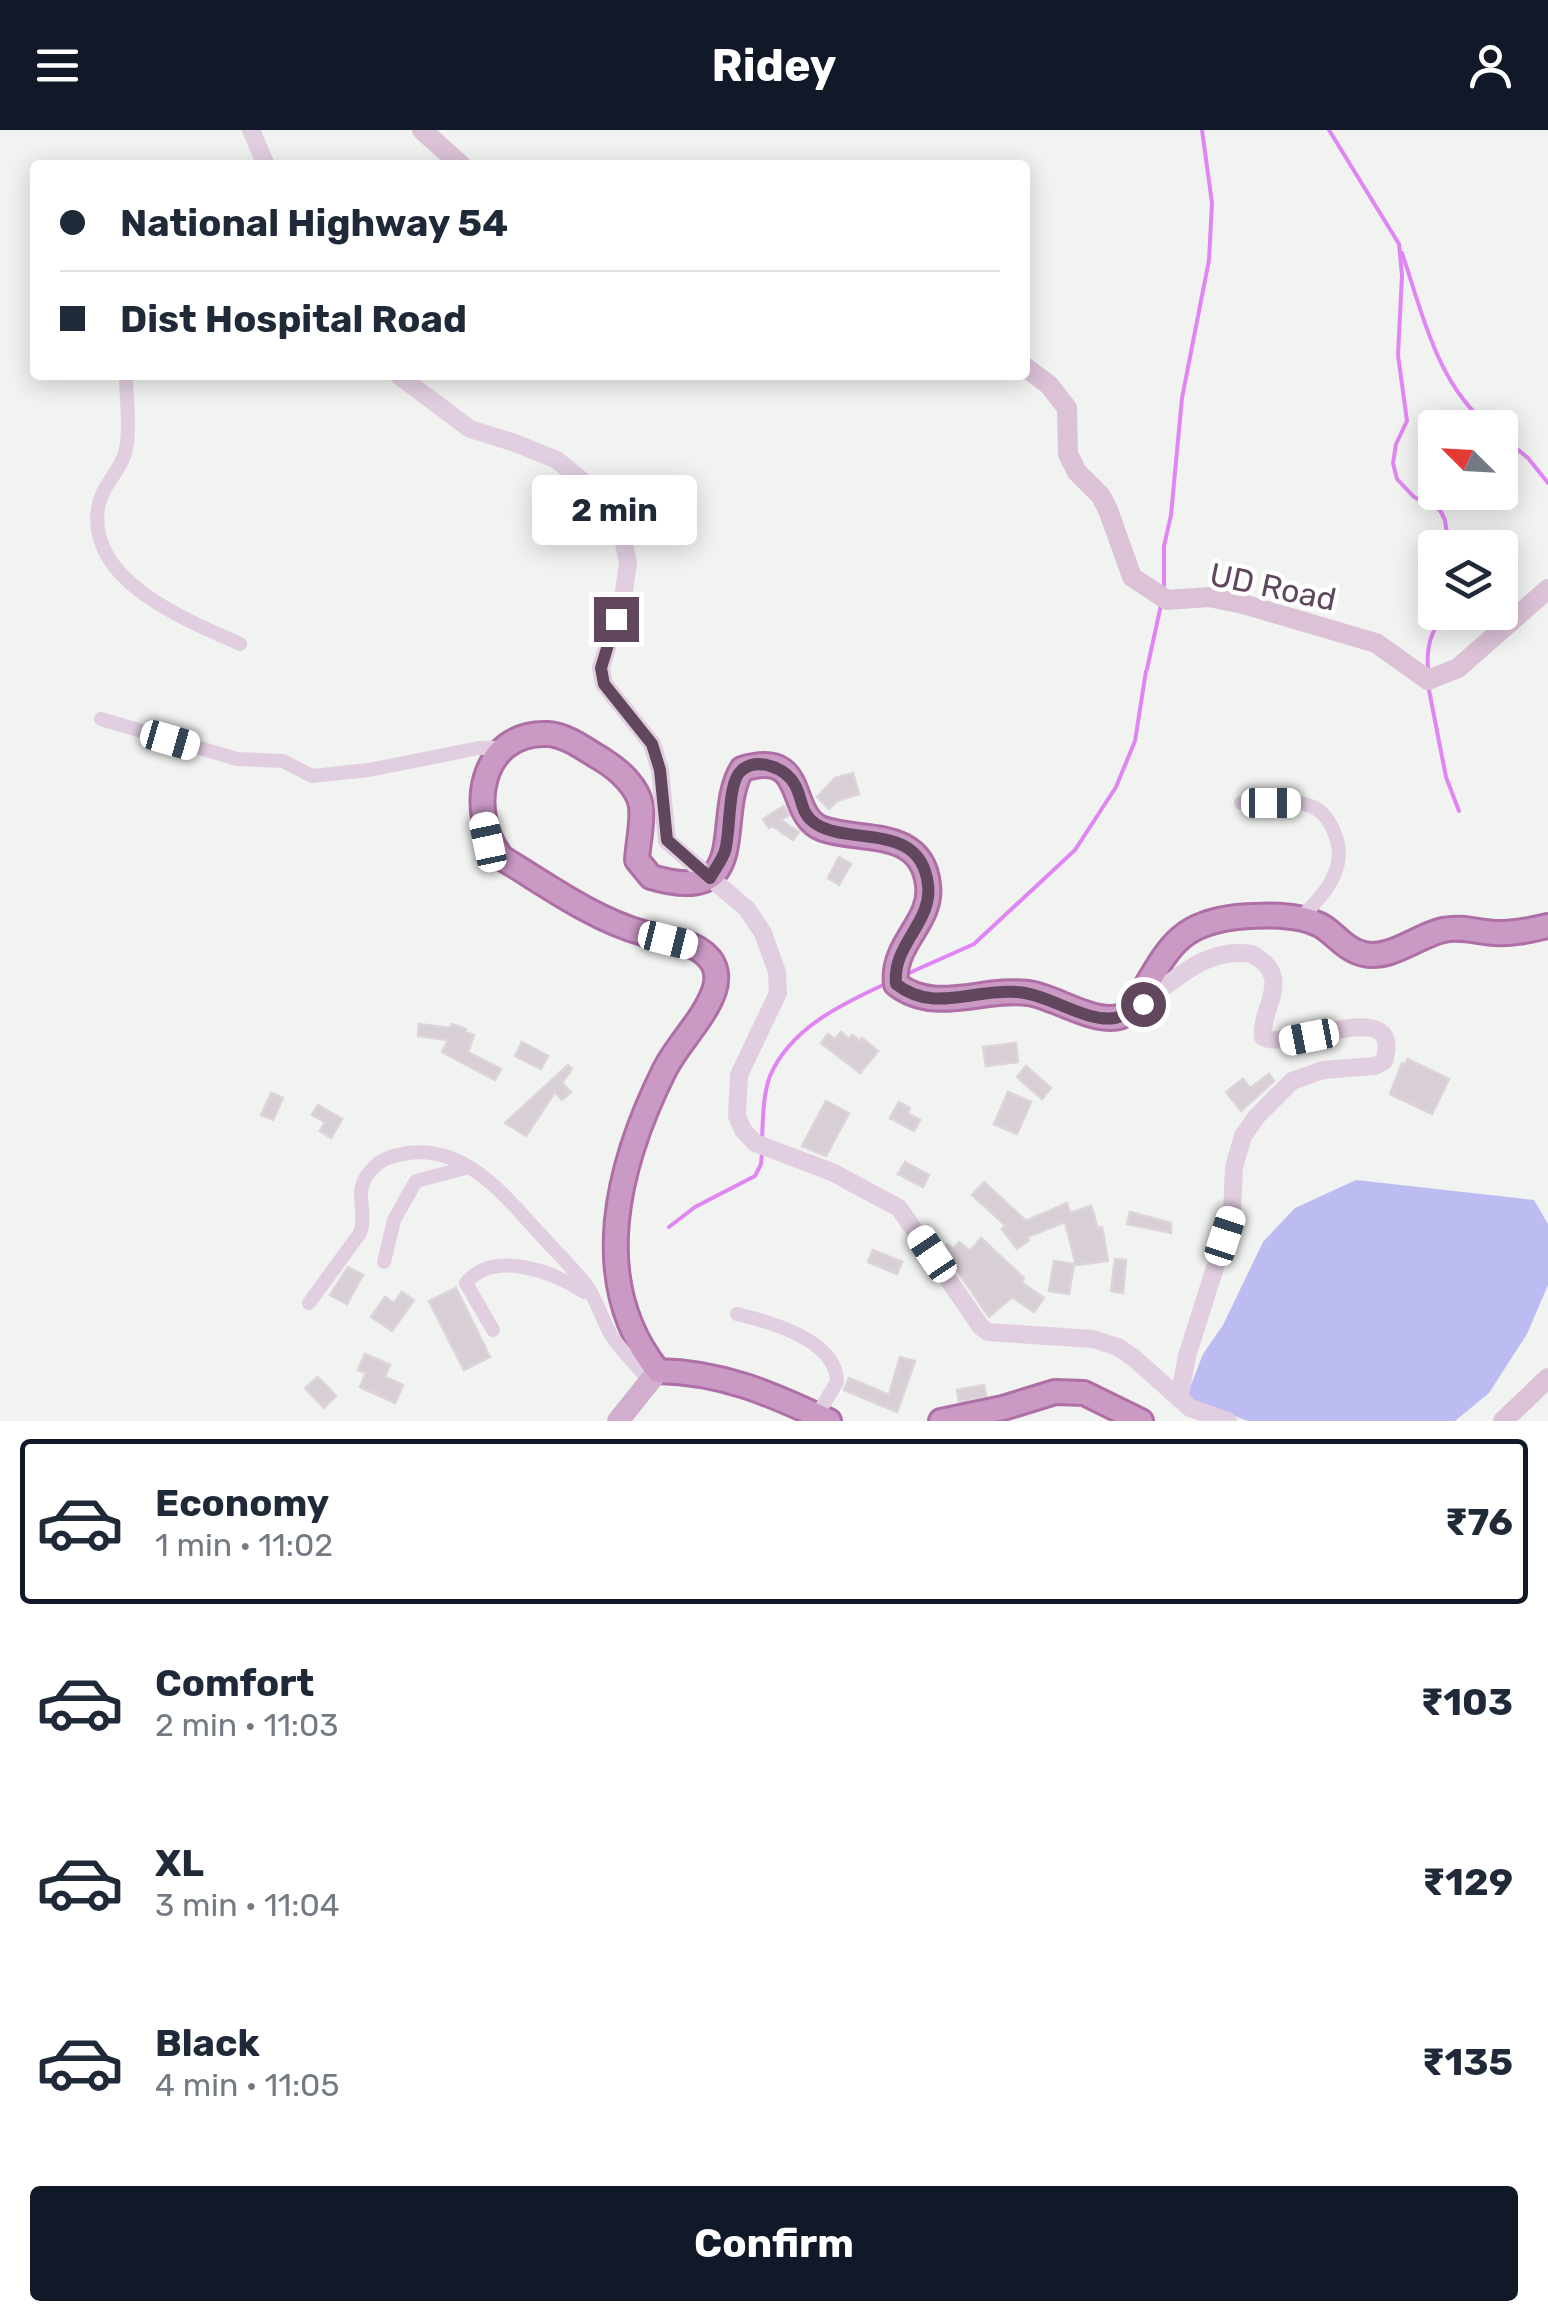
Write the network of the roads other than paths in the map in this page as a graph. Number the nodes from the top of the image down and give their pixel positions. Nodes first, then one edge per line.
1 (251, 130) edge
2 (422, 130) edge
3 (264, 160) edge
4 (455, 160) edge
5 (1030, 371) edge
6 (126, 380) edge
7 (405, 380) edge
8 (1548, 589) edge
9 (240, 644) dead end
10 (101, 719) dead end
11 (503, 748) junction
12 (1240, 803) dead end
13 (710, 878) junction
14 (1299, 919) junction
15 (1548, 926) edge
16 (1129, 1012) junction
17 (469, 1167) junction
18 (384, 1262) dead end
19 (593, 1298) junction
20 (310, 1304) dead end
21 (737, 1314) dead end
22 (493, 1330) dead end
23 (654, 1376) junction
24 (1548, 1378) edge
25 (1179, 1399) junction
26 (823, 1418) edge
27 (618, 1421) edge
28 (940, 1421) edge
29 (1141, 1421) edge
30 (1228, 1421) edge
31 (1503, 1421) edge

1 - 3 street
2 - 4 main road
5 - 8 main road, UD Road
6 - 9 street
7 - 13 street
10 - 11 street
11 - 13 highway
11 - 23 highway
12 - 14 street
13 - 16 highway
13 - 25 street
14 - 15 highway
14 - 16 highway
16 - 25 street
17 - 18 street
17 - 19 street
17 - 20 street
19 - 22 street
19 - 23 street
21 - 26 street
23 - 26 highway
23 - 27 main road
24 - 31 main road
25 - 30 street
28 - 29 highway

